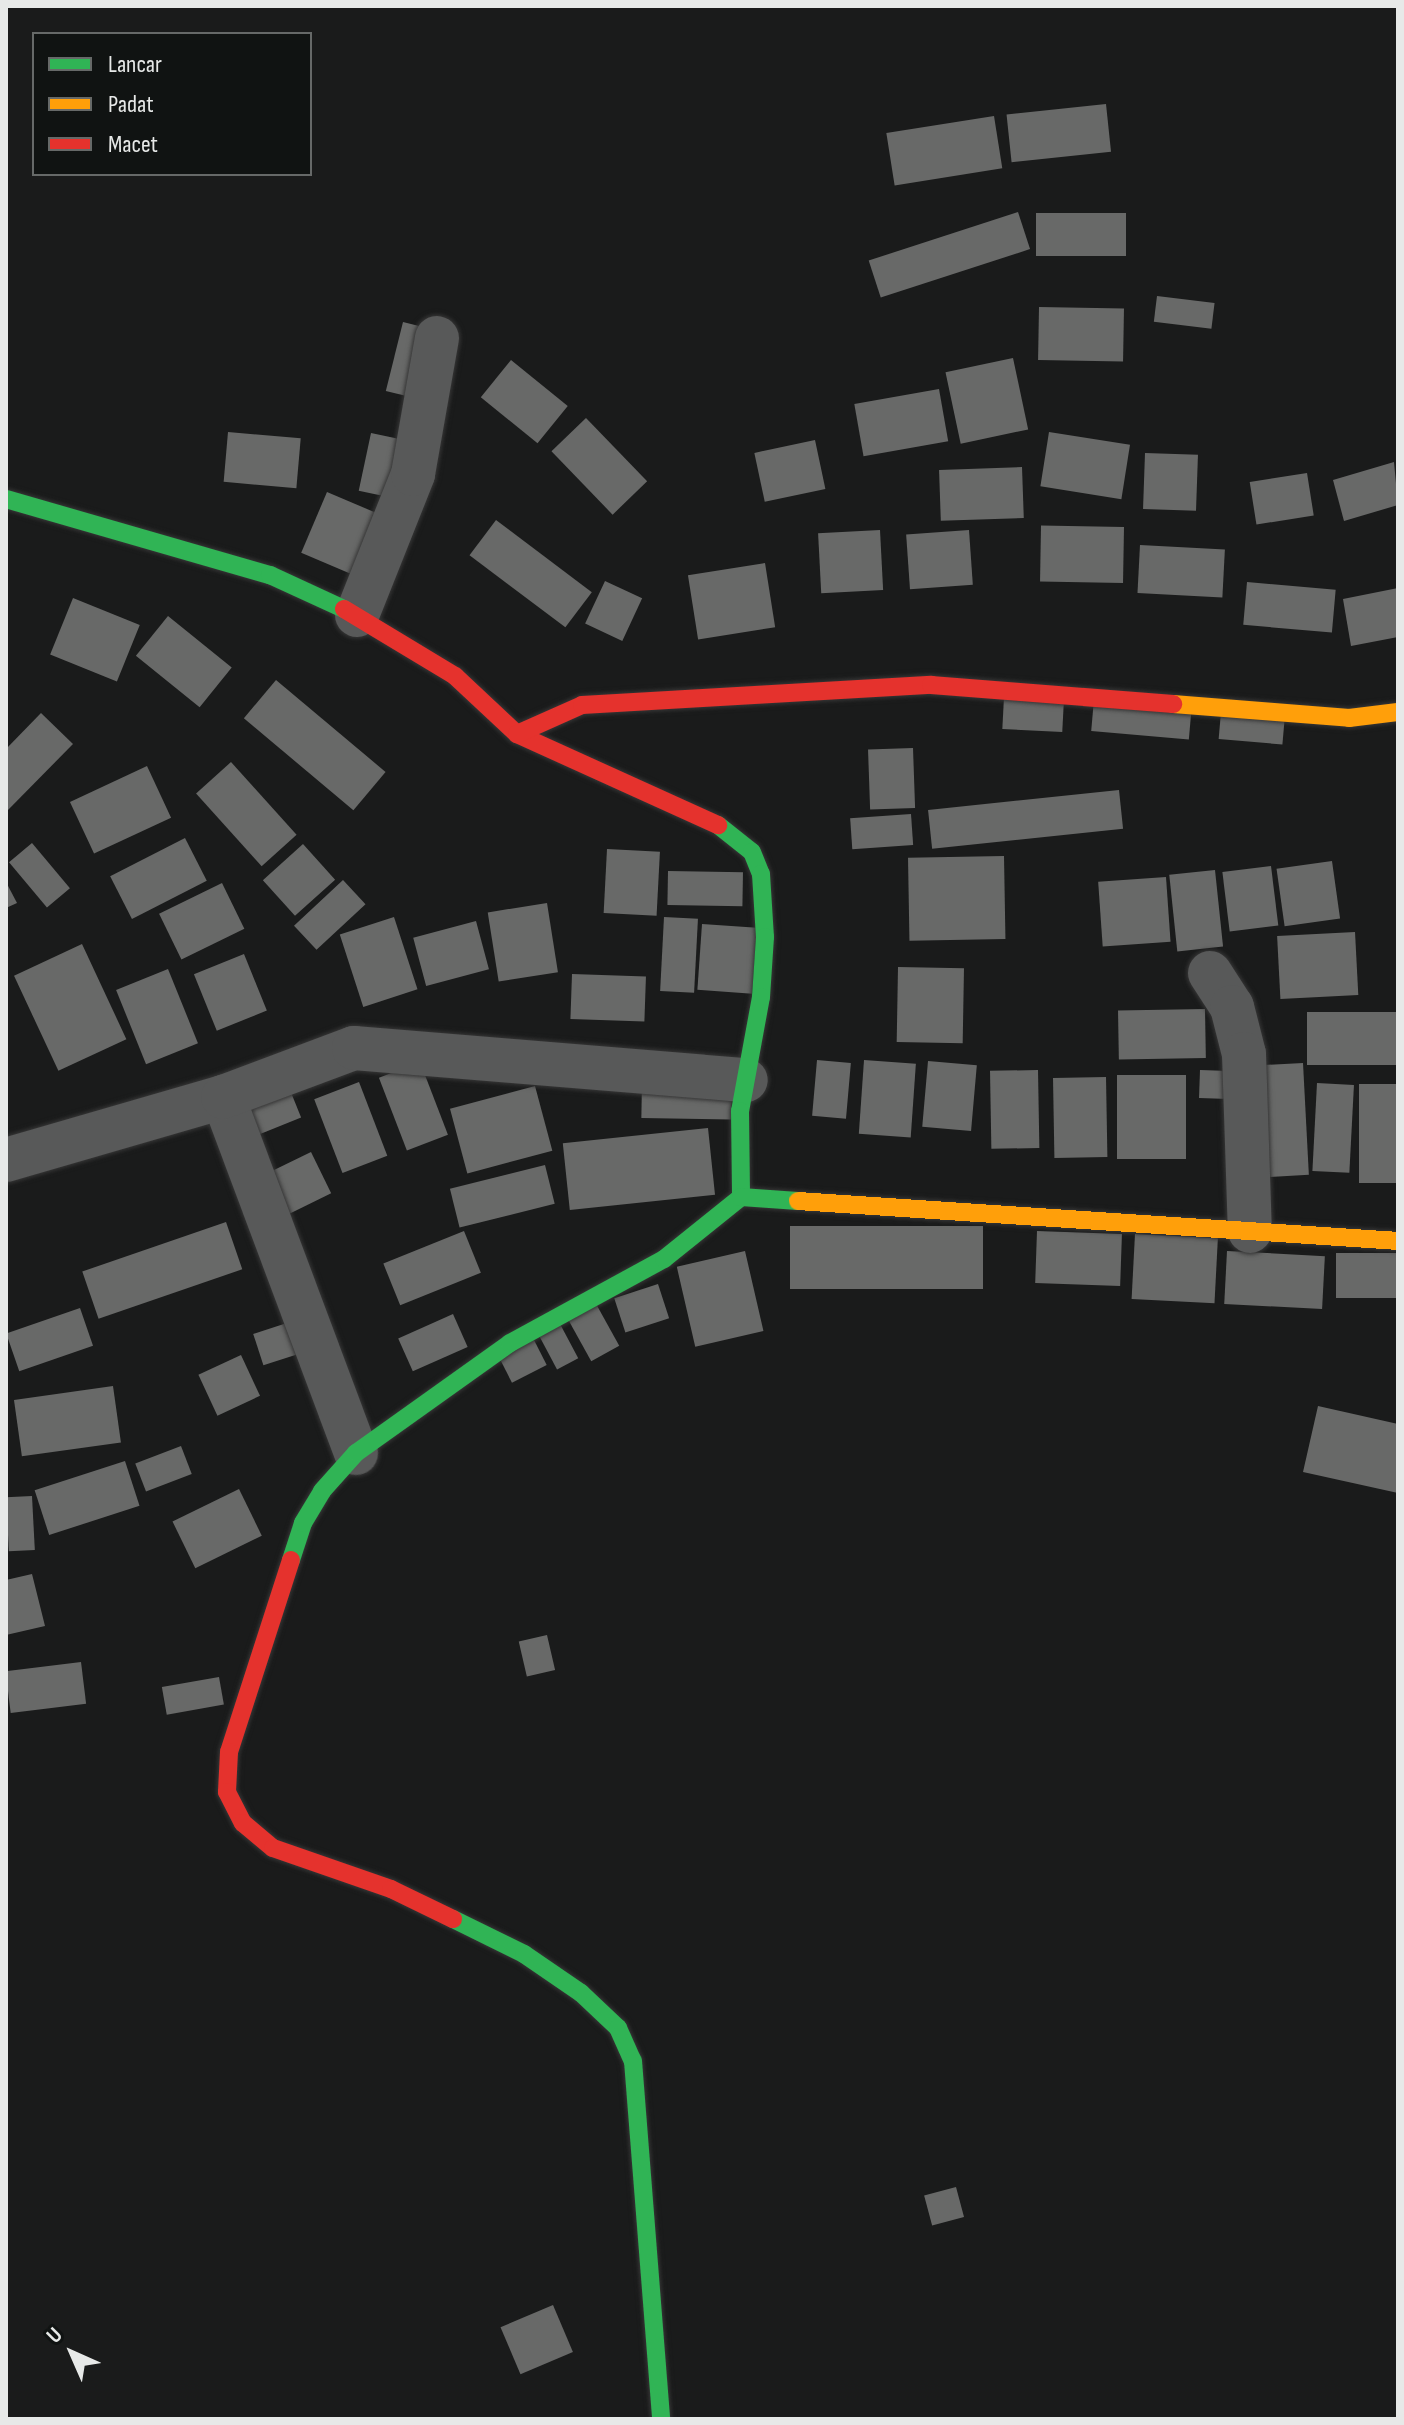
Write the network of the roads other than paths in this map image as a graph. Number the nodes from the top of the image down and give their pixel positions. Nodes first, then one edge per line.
1 (437, 338) dead end
2 (6, 499) edge
3 (357, 615) junction
4 (1398, 712) edge
5 (517, 734) junction
6 (1210, 973) dead end
7 (746, 1080) junction
8 (223, 1097) junction
9 (6, 1160) edge
10 (741, 1197) junction
11 (1250, 1231) junction
12 (1398, 1241) edge
13 (356, 1453) junction
14 (661, 2419) edge

1 - 3 street
2 - 3 street
3 - 5 street
4 - 5 street
5 - 7 street
6 - 11 street
7 - 8 street
7 - 10 street
8 - 9 street
8 - 13 street
10 - 11 street
10 - 13 street
11 - 12 street
13 - 14 street

